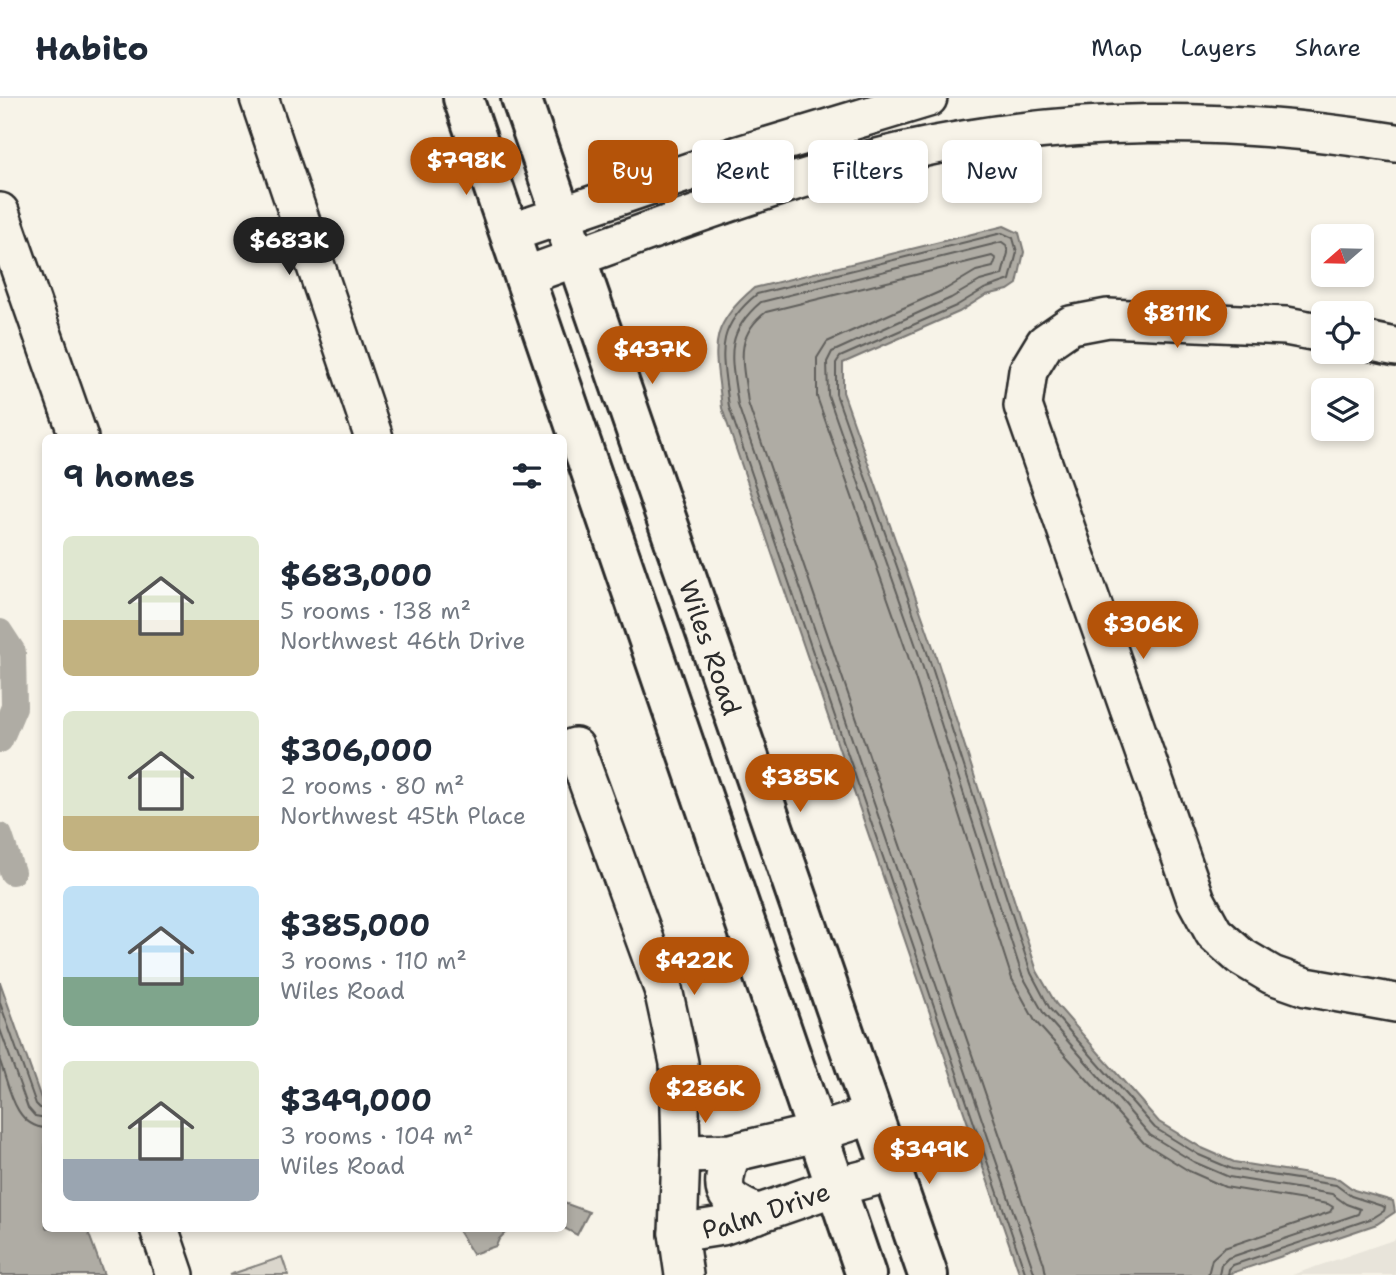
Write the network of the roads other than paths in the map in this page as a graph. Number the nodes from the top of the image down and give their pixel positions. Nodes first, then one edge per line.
1 (259, 98) edge
2 (463, 98) edge
3 (521, 98) edge
4 (928, 98) edge
5 (1396, 143) edge
6 (0, 212) edge
7 (562, 215) junction
8 (510, 233) junction
9 (576, 258) junction
10 (525, 276) junction
11 (1311, 331) edge
12 (1374, 342) edge
13 (1396, 347) edge
14 (78, 434) edge
15 (373, 434) edge
16 (569, 749) edge
17 (1396, 1003) edge
18 (873, 1115) junction
19 (816, 1133) junction
20 (731, 1153) junction
21 (681, 1154) junction
22 (892, 1172) junction
23 (835, 1187) junction
24 (758, 1214) junction
25 (160, 1232) edge
26 (678, 1233) junction
27 (174, 1275) edge
28 (684, 1275) edge
29 (866, 1275) edge
30 (928, 1275) edge

1 - 15 street
2 - 8 main road
3 - 7 main road, Wiles Road
4 - 7 street
5 - 9 street
6 - 14 street
7 - 8 street
7 - 9 main road, Wiles Road
8 - 10 main road
9 - 10 street
9 - 18 main road, Wiles Road
10 - 19 main road
11 - 17 street
12 - 13 street
16 - 21 street, Palm Drive
18 - 19 street
18 - 22 main road, Wiles Road
19 - 20 street
19 - 23 main road
20 - 21 street
20 - 24 street
21 - 26 street, Palm Drive
22 - 23 street, Palm Drive
22 - 30 main road, Wiles Road
23 - 24 street, Palm Drive
23 - 29 main road
24 - 26 street, Palm Drive
25 - 27 street
26 - 28 street, Palm Drive

